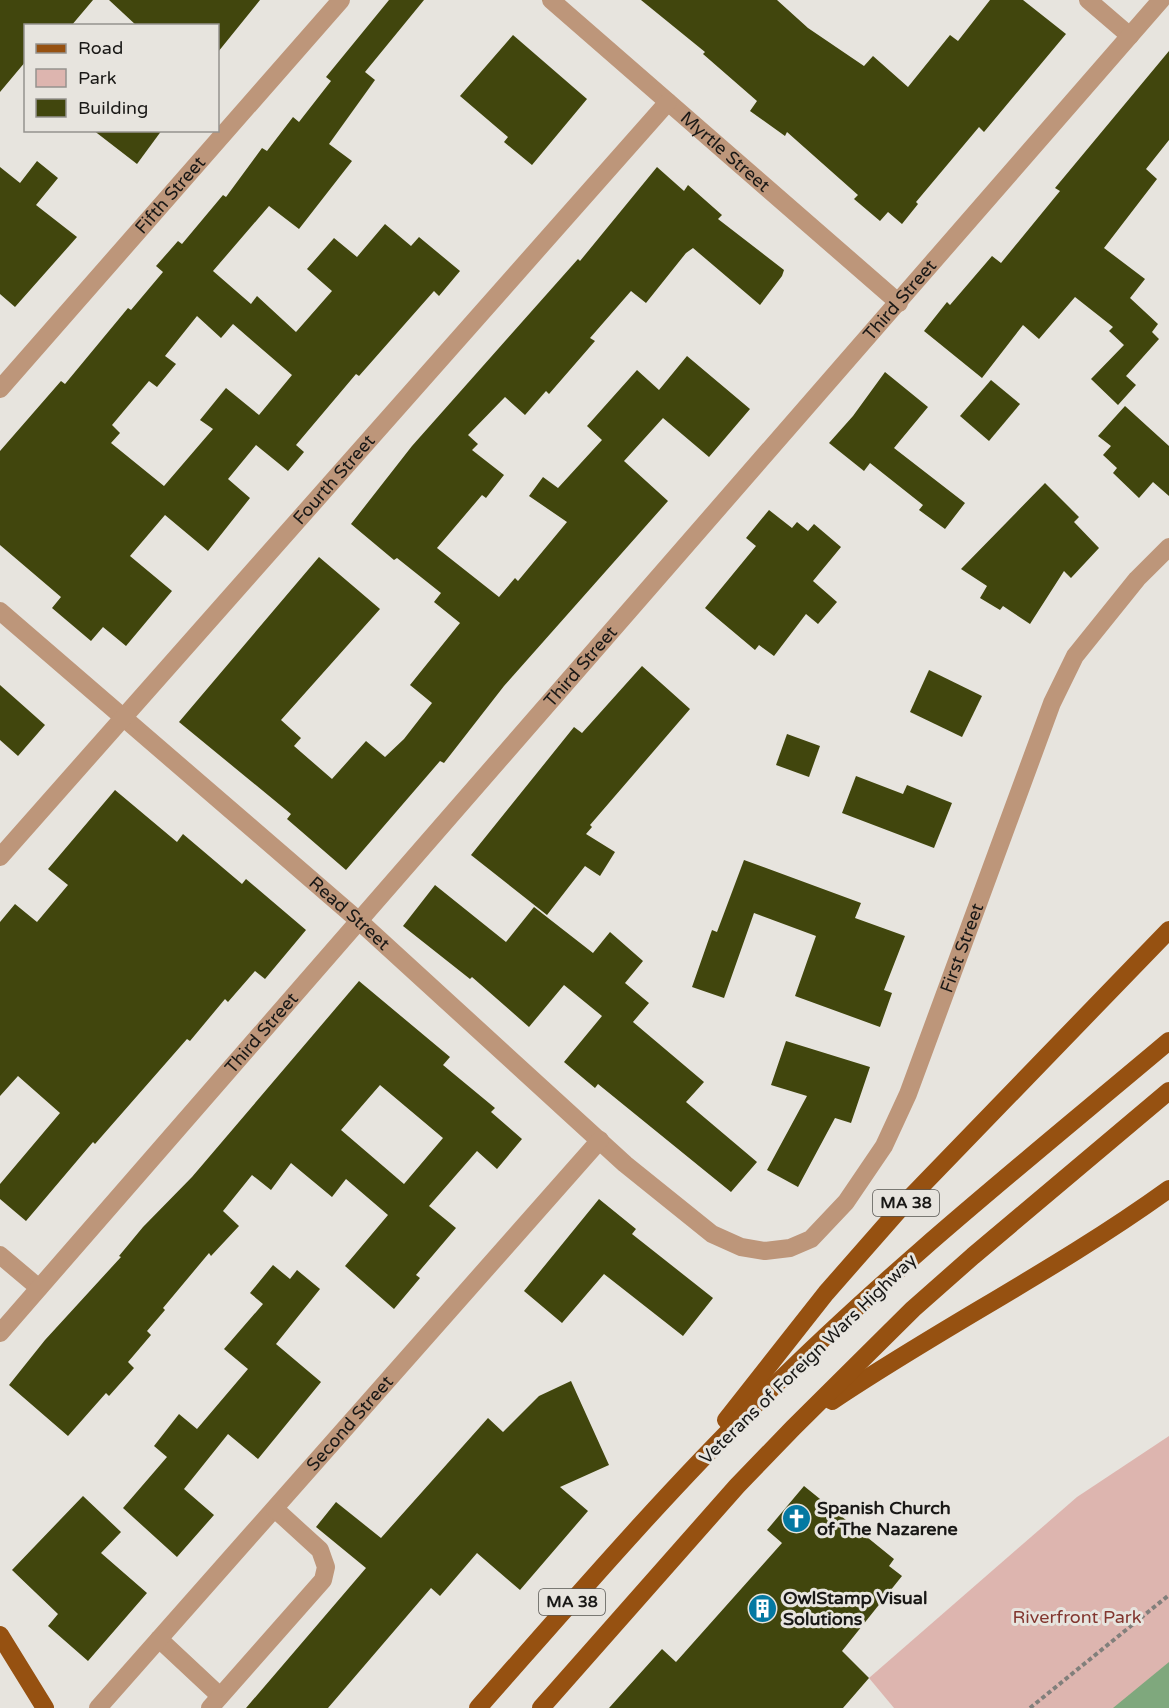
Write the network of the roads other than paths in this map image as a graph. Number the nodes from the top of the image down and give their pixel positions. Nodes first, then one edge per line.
1 (341, 0) edge
2 (551, 0) edge
3 (1088, 0) edge
4 (1161, 0) edge
5 (1130, 36) junction
6 (668, 102) junction
7 (899, 303) junction
8 (0, 389) edge
9 (1169, 548) edge
10 (0, 610) edge
11 (124, 716) junction
12 (0, 857) edge
13 (358, 920) junction
14 (1169, 930) edge
15 (1169, 1041) edge
16 (1169, 1091) edge
17 (600, 1140) junction
18 (1169, 1189) edge
19 (694, 1221) joint
20 (0, 1255) edge
21 (39, 1288) junction
22 (0, 1333) edge
23 (793, 1428) junction
24 (666, 1497) junction
25 (275, 1509) junction
26 (0, 1635) edge
27 (159, 1640) junction
28 (215, 1704) edge
29 (45, 1708) edge
30 (98, 1708) edge
31 (478, 1708) edge
32 (541, 1708) edge

1 - 8 street, Fifth Street
2 - 6 street, Myrtle Street
3 - 5 street
4 - 5 street, Third Street
5 - 7 street, Third Street
6 - 7 street, Myrtle Street
6 - 11 street, Fourth Street
7 - 13 street, Third Street
9 - 19 street, First Street
10 - 11 street, Read Street
11 - 12 street, Fourth Street
11 - 13 street, Read Street
13 - 17 street, Read Street
13 - 21 street, Third Street
14 - 24 main road, MA 38
15 - 24 main road, Veterans of Foreign Wars Highway
16 - 23 main road, Veterans of Foreign Wars Highway
17 - 19 street, Read Street
17 - 25 street, Second Street
18 - 23 main road, MA 38
20 - 21 street
21 - 22 street, Third Street
23 - 32 main road, Veterans of Foreign Wars Highway / MA 38
24 - 31 main road, Veterans of Foreign Wars Highway / MA 38
25 - 27 street, Second Street
25 - 28 street
26 - 29 main road
27 - 28 street
27 - 30 street, Second Street

